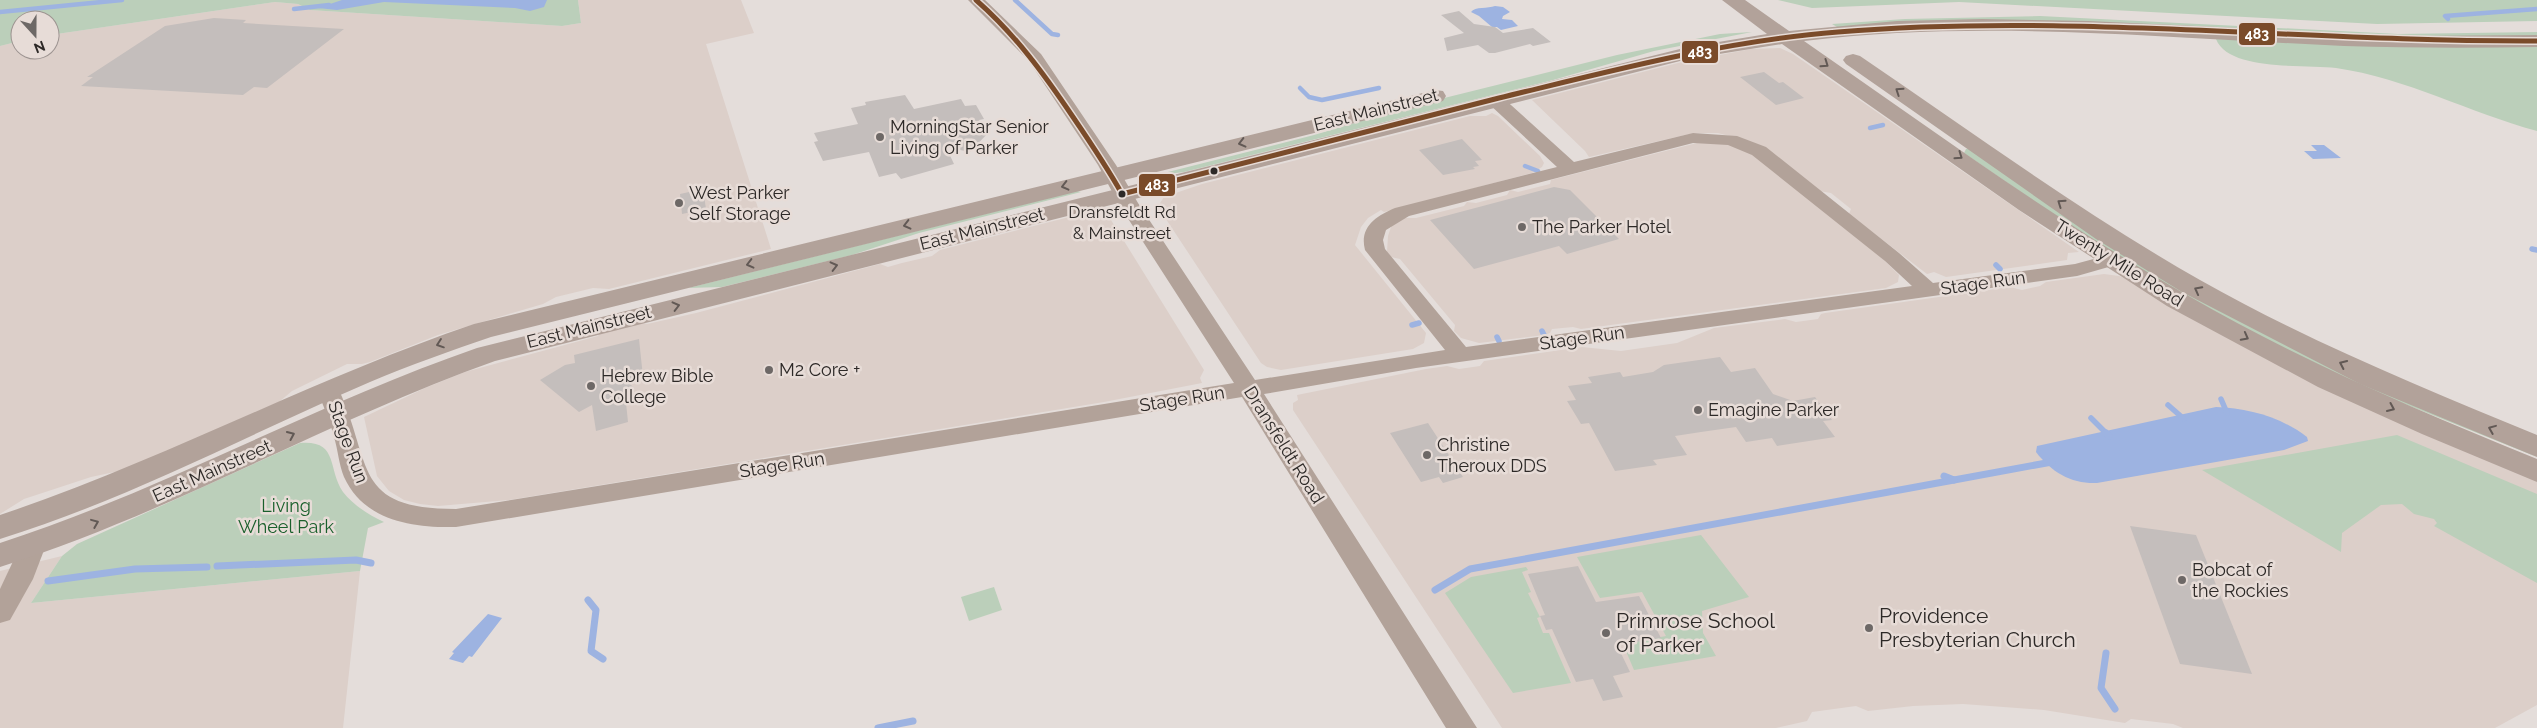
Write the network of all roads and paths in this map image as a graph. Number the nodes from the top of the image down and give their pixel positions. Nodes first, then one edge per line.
1 (976, 0) edge
2 (1732, 0) edge
3 (1768, 10) edge
4 (2537, 28) edge
5 (1798, 30) junction
6 (2537, 41) edge
7 (1495, 100) junction
8 (1570, 169) junction
9 (1117, 184) junction
10 (2112, 260) junction
11 (1928, 290) junction
12 (574, 307) junction
13 (1462, 355) junction
14 (453, 365) junction
15 (1249, 389) junction
16 (333, 402) junction
17 (225, 436) junction
18 (2537, 448) edge
19 (2537, 470) edge
20 (0, 527) edge
21 (33, 545) junction
22 (0, 555) edge
23 (0, 612) edge
24 (1462, 728) edge

1 - 9 street, Dransfeldt Road
2 - 3 main road, Twenty Mile Road
3 - 5 main road, Twenty Mile Road
3 -> 9 main road, East Mainstreet
4 - 5 main road, East Mainstreet
5 - 6 main road, East Mainstreet
5 - 7 main road, East Mainstreet
5 -> 10 main road, Twenty Mile Road
18 -> 5 main road, Twenty Mile Road
7 - 8 street
7 - 9 main road, East Mainstreet
8 - 11 street
8 - 13 street
9 -> 12 main road, East Mainstreet
14 -> 9 main road, East Mainstreet
9 - 15 street, Dransfeldt Road
10 - 11 street, Stage Run
10 -> 19 main road, Twenty Mile Road
11 - 13 street, Stage Run
12 - 14 main road
12 -> 16 main road, East Mainstreet
13 - 15 street, Stage Run
14 - 16 main road, East Mainstreet
15 - 16 street, Stage Run
15 - 24 street, Dransfeldt Road
16 - 17 main road, East Mainstreet
21 -> 16 main road, East Mainstreet
17 - 20 main road, East Mainstreet
17 - 21 main road
21 - 22 main road, East Mainstreet
21 - 23 street

